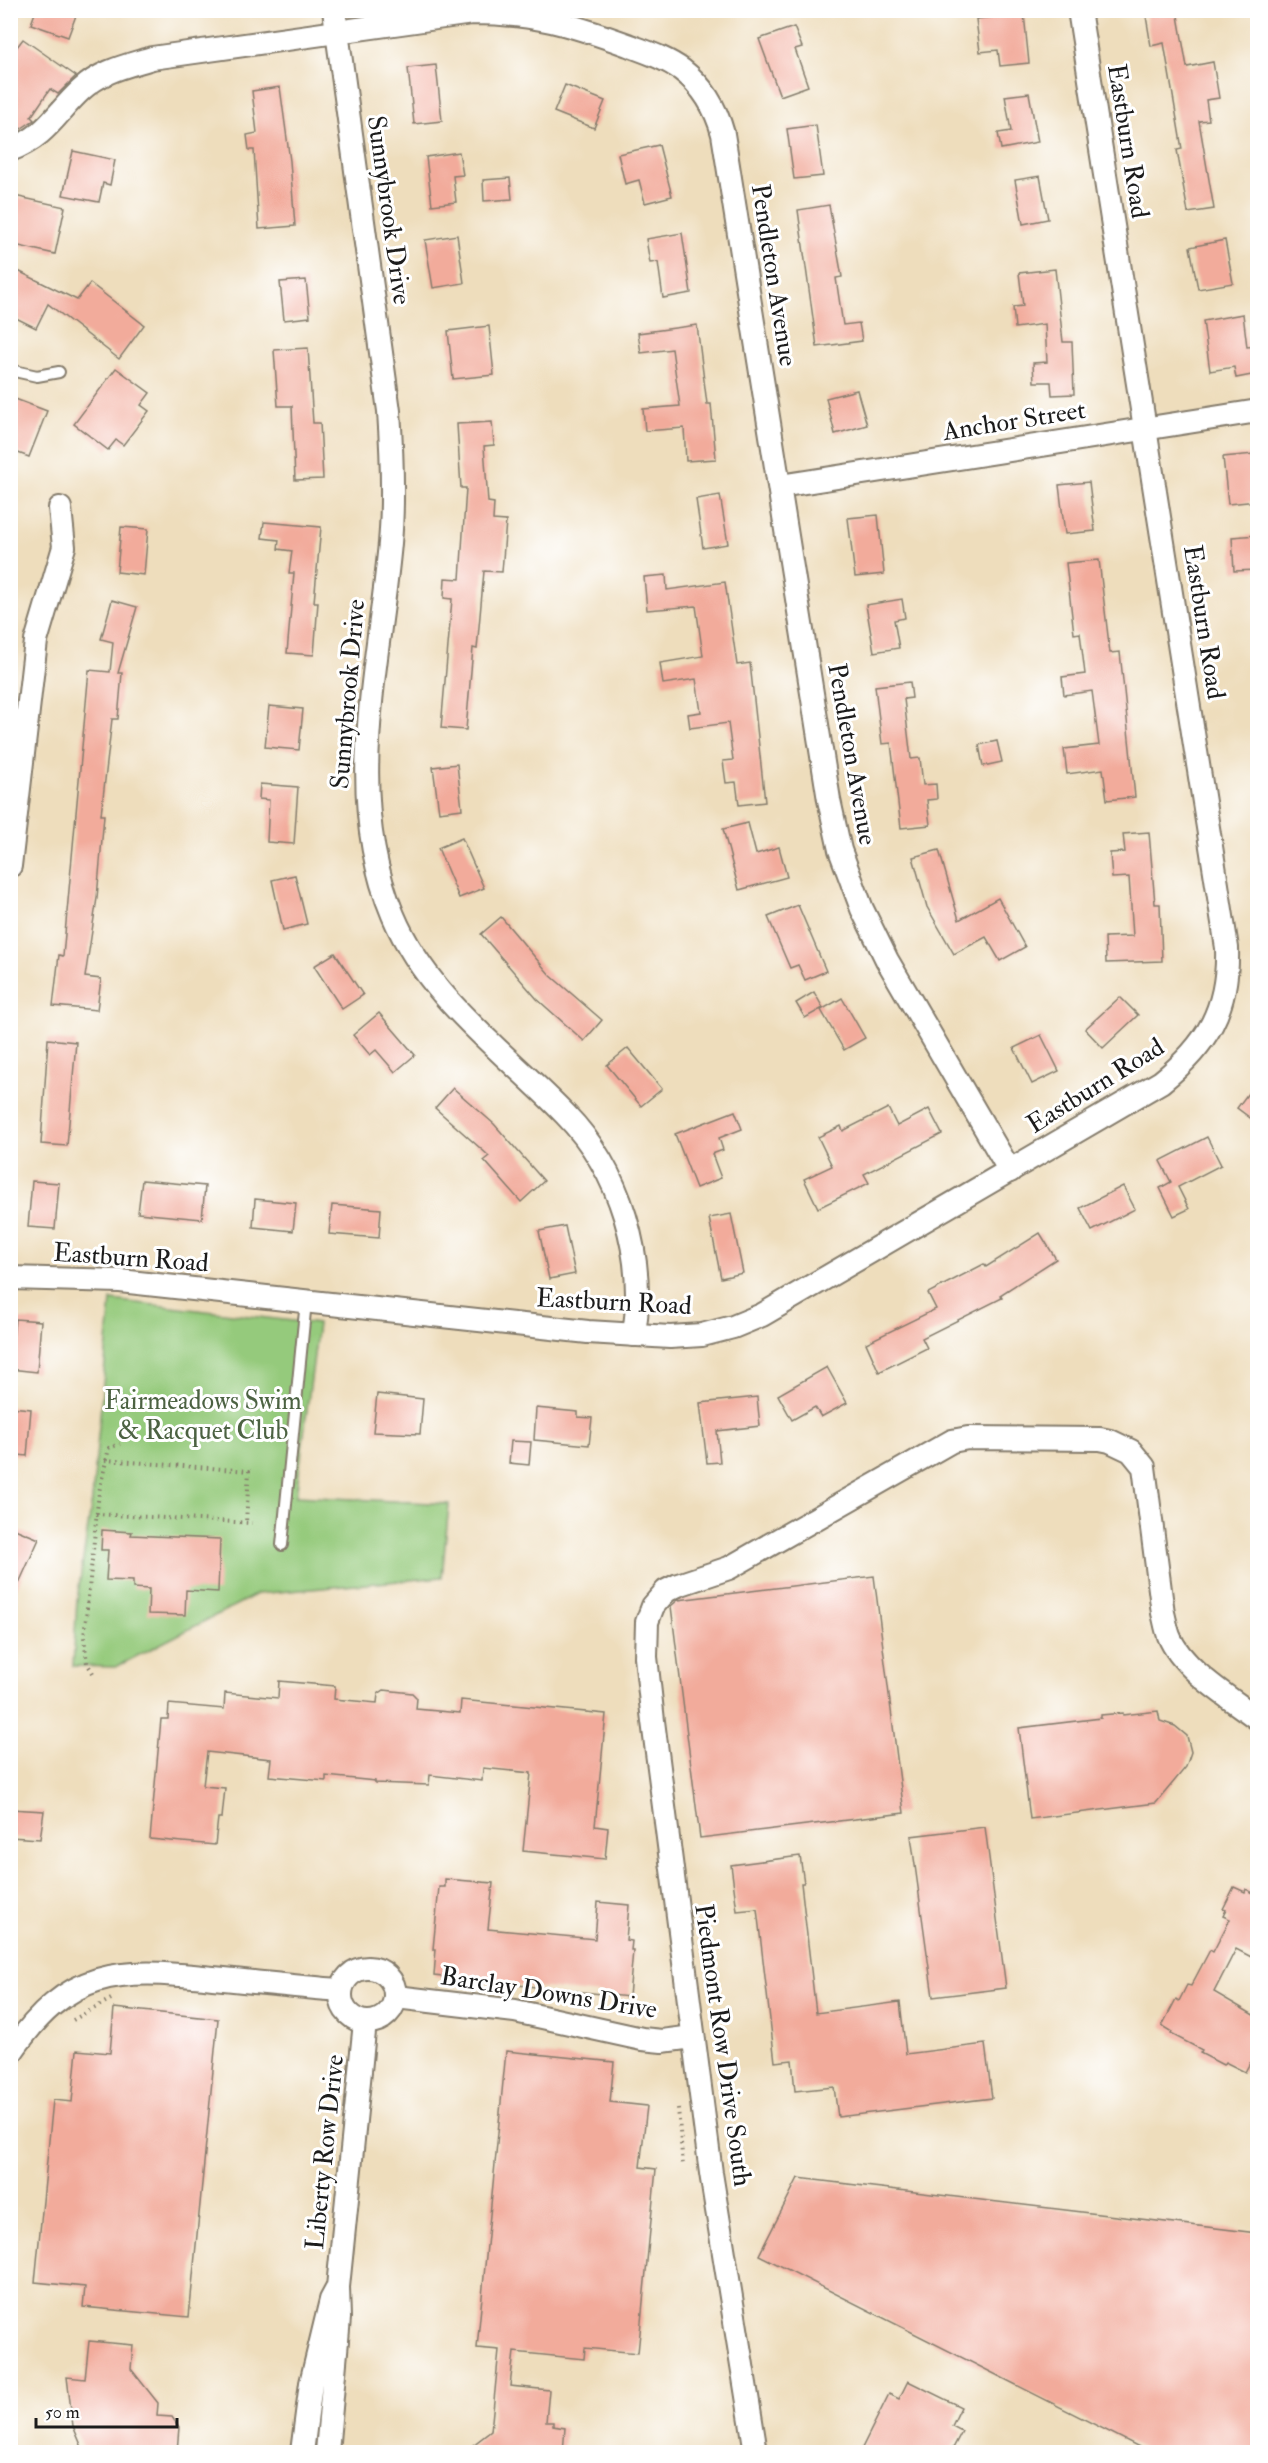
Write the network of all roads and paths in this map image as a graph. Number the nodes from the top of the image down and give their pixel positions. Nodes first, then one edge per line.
1 (1079, 10) edge
2 (335, 21) edge
3 (10, 150) edge
4 (10, 370) edge
5 (59, 372) dead end
6 (1257, 411) edge
7 (1145, 429) junction
8 (780, 486) junction
9 (60, 508) dead end
10 (19, 714) edge
11 (10, 866) edge
12 (1010, 1171) junction
13 (10, 1278) edge
14 (306, 1301) junction
15 (634, 1335) junction
16 (120, 1443) dead end
17 (105, 1460) junction
18 (96, 1514) junction
19 (246, 1523) junction
20 (252, 1523) dead end
21 (282, 1545) dead end
22 (93, 1673) dead end
23 (1257, 1719) edge
24 (341, 1990) junction
25 (117, 1996) dead end
26 (396, 1997) junction
27 (72, 2020) dead end
28 (365, 2022) junction
29 (693, 2037) junction
30 (10, 2054) edge
31 (678, 2108) dead end
32 (683, 2166) dead end
33 (338, 2287) junction
34 (302, 2452) edge
35 (327, 2452) edge
36 (756, 2452) edge

1 - 7 street, Eastburn Road
2 - 3 street, Pendleton Avenue
2 - 8 street, Pendleton Avenue
2 - 15 street, Sunnybrook Drive
4 - 5 lane
6 - 7 street, Anchor Street
7 - 8 street, Anchor Street
7 - 12 street, Eastburn Road
8 - 12 street, Pendleton Avenue
9 - 10 street
10 - 11 street
12 - 15 street, Eastburn Road
13 - 14 street, Eastburn Road
14 - 15 street, Eastburn Road
14 - 21 lane
16 - 17 path
17 - 18 path
17 - 19 path
18 - 19 path
18 - 22 path
19 - 20 path
23 - 29 street, Piedmont Row Drive South
24 - 26 street
24 - 28 street
24 - 30 street
25 - 27 path
26 - 28 street
26 - 29 street, Barclay Downs Drive
28 - 33 street, Liberty Row Drive
29 - 36 street, Piedmont Row Drive South
31 - 32 path
33 - 34 street, Liberty Row Drive
33 - 35 street, Liberty Row Drive

